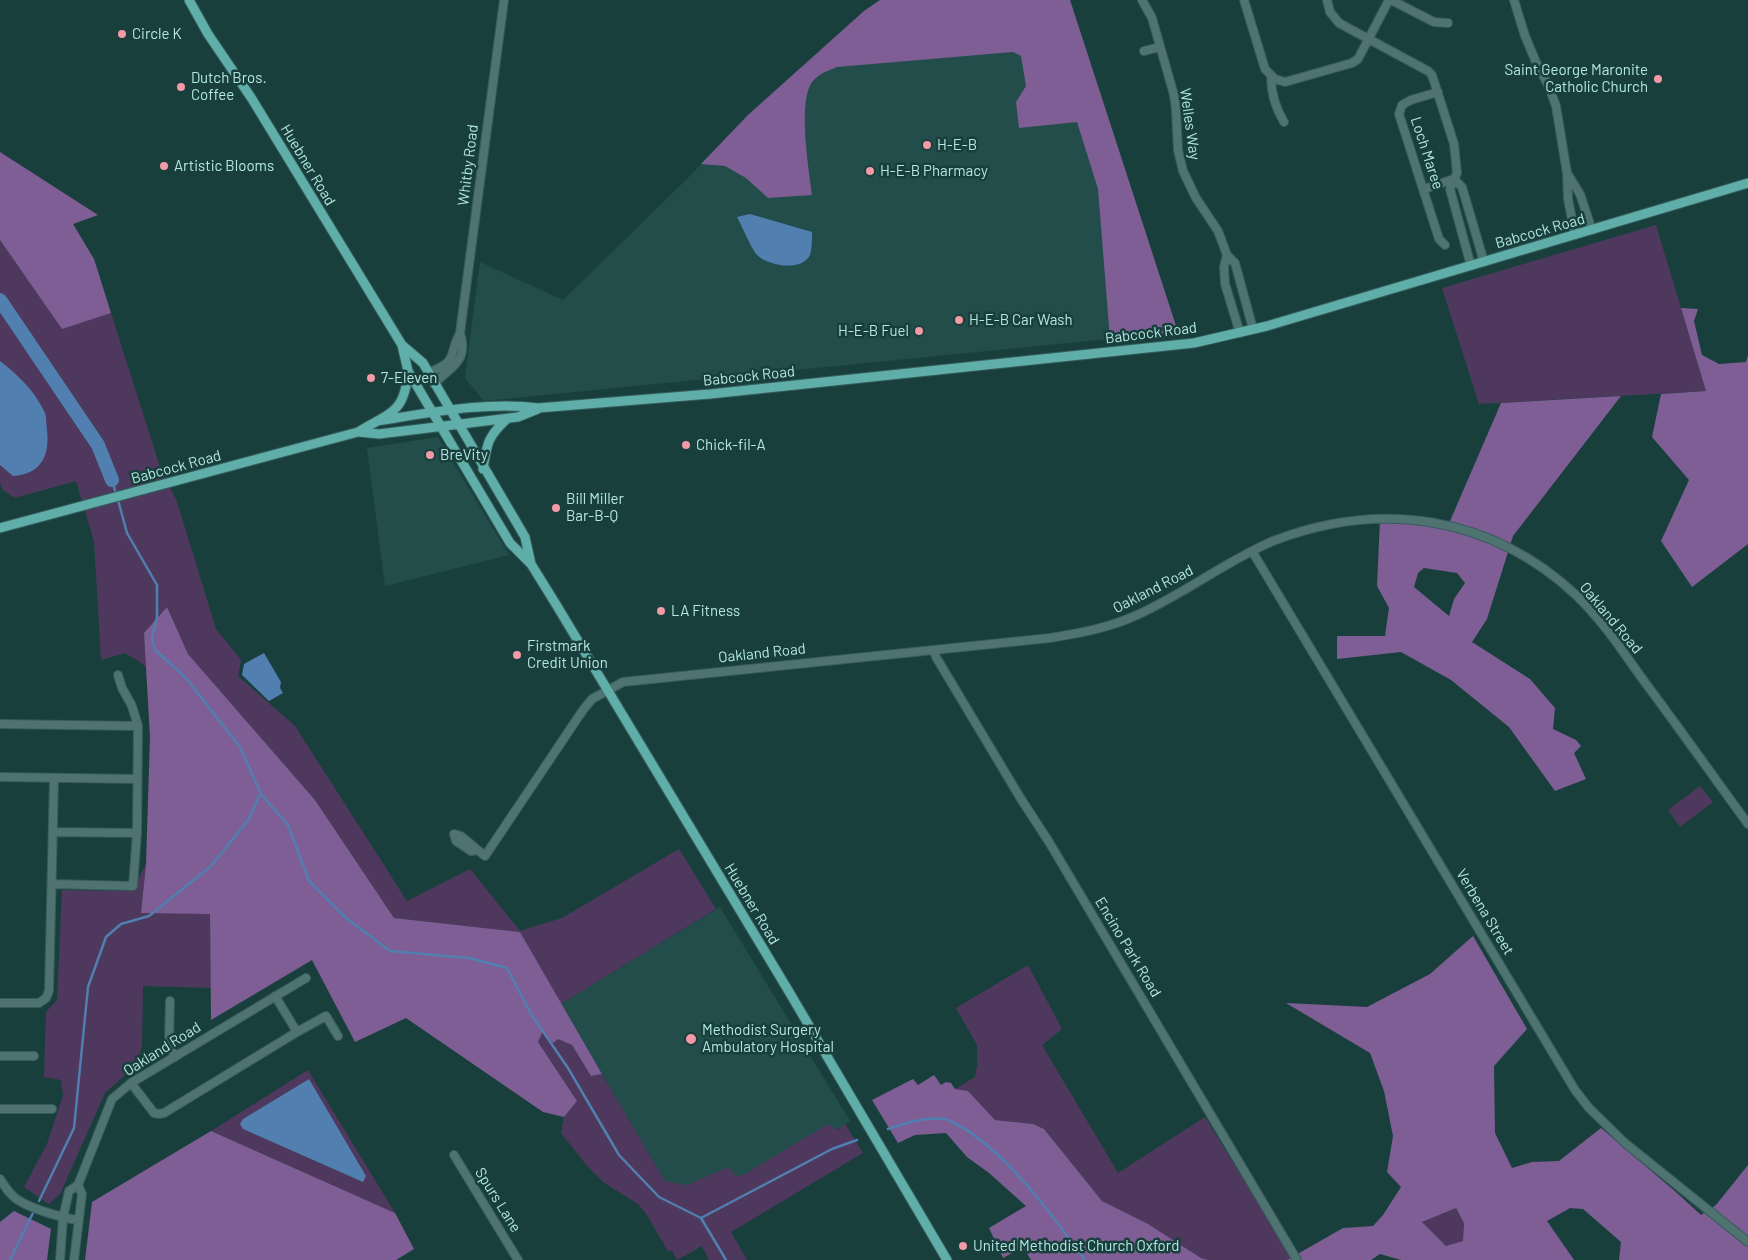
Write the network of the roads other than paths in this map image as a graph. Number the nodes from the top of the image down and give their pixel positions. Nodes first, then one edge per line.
1 (189, 0) edge
2 (504, 0) edge
3 (1142, 0) edge
4 (1244, 0) edge
5 (1327, 0) edge
6 (1390, 0) edge
7 (1514, 0) edge
8 (1448, 23) dead end
9 (1369, 39) junction
10 (1160, 47) junction
11 (1144, 51) dead end
12 (1271, 76) junction
13 (1438, 92) junction
14 (1284, 122) dead end
15 (1567, 173) junction
16 (1454, 179) junction
17 (1748, 183) edge
18 (1424, 189) junction
19 (1592, 230) junction
20 (1575, 235) junction
21 (1445, 246) dead end
22 (1227, 255) junction
23 (1484, 262) junction
24 (1471, 266) junction
25 (1253, 329) junction
26 (460, 333) junction
27 (1240, 333) junction
28 (402, 345) junction
29 (408, 371) junction
30 (428, 374) junction
31 (434, 384) junction
32 (538, 408) junction
33 (450, 411) junction
34 (433, 413) junction
35 (507, 419) junction
36 (377, 420) junction
37 (457, 424) junction
38 (440, 426) junction
39 (358, 432) junction
40 (483, 469) junction
41 (0, 528) edge
42 (1252, 551) junction
43 (531, 564) junction
44 (934, 650) junction
45 (118, 675) dead end
46 (608, 689) junction
47 (0, 724) edge
48 (138, 726) junction
49 (0, 777) edge
50 (54, 779) junction
51 (137, 780) junction
52 (1748, 824) edge
53 (53, 832) junction
54 (137, 833) junction
55 (477, 850) dead end
56 (52, 884) junction
57 (306, 978) dead end
58 (275, 996) junction
59 (0, 1002) edge
60 (170, 1002) dead end
61 (297, 1032) junction
62 (338, 1036) dead end
63 (0, 1056) edge
64 (34, 1056) dead end
65 (175, 1056) junction
66 (131, 1083) junction
67 (0, 1109) edge
68 (52, 1110) dead end
69 (454, 1155) dead end
70 (0, 1179) edge
71 (78, 1185) junction
72 (63, 1218) junction
73 (78, 1220) junction
74 (1748, 1242) edge
75 (60, 1260) edge
76 (74, 1260) edge
77 (518, 1260) edge
78 (945, 1260) edge
79 (1297, 1260) edge

1 - 28 main road, Huebner Road
2 - 26 street, Whitby Road
3 - 10 street, Welles Way
4 - 12 street
5 - 9 street
6 - 8 street
6 - 9 street
7 - 15 street
9 - 12 street
9 - 13 street
10 - 11 street
10 - 22 street, Welles Way
12 - 14 street
13 - 16 street
13 - 18 street, Loch Maree
15 - 19 street
15 - 20 street
16 - 18 street
16 - 23 street
16 - 24 street
17 - 19 main road, Babcock Road
18 - 21 street, Loch Maree
19 - 20 main road, Babcock Road
20 - 23 main road, Babcock Road
22 - 25 street, Welles Way
22 - 27 street, Welles Way
23 - 24 main road, Babcock Road
24 - 25 main road, Babcock Road
25 - 27 main road, Babcock Road
26 - 30 street, Whitby Road
26 - 31 street, Whitby Road
27 - 32 main road, Babcock Road
28 - 29 main road, Huebner Road
28 - 30 main road, Huebner Road
29 - 34 main road, Huebner Road
29 - 36 main road
30 - 31 main road, Huebner Road
31 - 33 main road, Huebner Road
32 - 33 main road, Babcock Road
32 - 35 main road, Babcock Road
33 - 34 main road, Babcock Road
33 - 37 main road, Huebner Road
34 - 36 main road, Babcock Road
34 - 38 main road, Huebner Road
35 - 37 main road, Babcock Road
35 - 40 main road
36 - 39 main road, Babcock Road
37 - 38 main road, Babcock Road
37 - 40 main road, Huebner Road
38 - 39 main road, Babcock Road
38 - 43 main road, Huebner Road
39 - 41 main road, Babcock Road
40 - 43 main road, Huebner Road
42 - 44 street, Oakland Road
42 - 52 street, Oakland Road
42 - 74 street, Verbena Street
43 - 46 main road, Huebner Road
44 - 46 street, Oakland Road
44 - 79 street, Encino Park Road
45 - 48 street
46 - 55 street, Oakland Road
46 - 78 main road, Huebner Road
47 - 48 street
48 - 51 street
49 - 50 street
50 - 51 street
50 - 53 street
51 - 54 street
53 - 54 street
53 - 56 street
54 - 56 street
56 - 59 street
57 - 58 street, Oakland Road
58 - 61 street
58 - 65 street, Oakland Road
60 - 65 street
61 - 62 street
61 - 66 street
63 - 64 street
65 - 66 street, Oakland Road
66 - 71 street, Oakland Road
67 - 68 street
69 - 77 street, Spurs Lane
70 - 72 street
71 - 72 street, Oakland Road
71 - 73 street, Oakland Road
72 - 73 street
72 - 75 street, Oakland Road
73 - 76 street, Oakland Road

